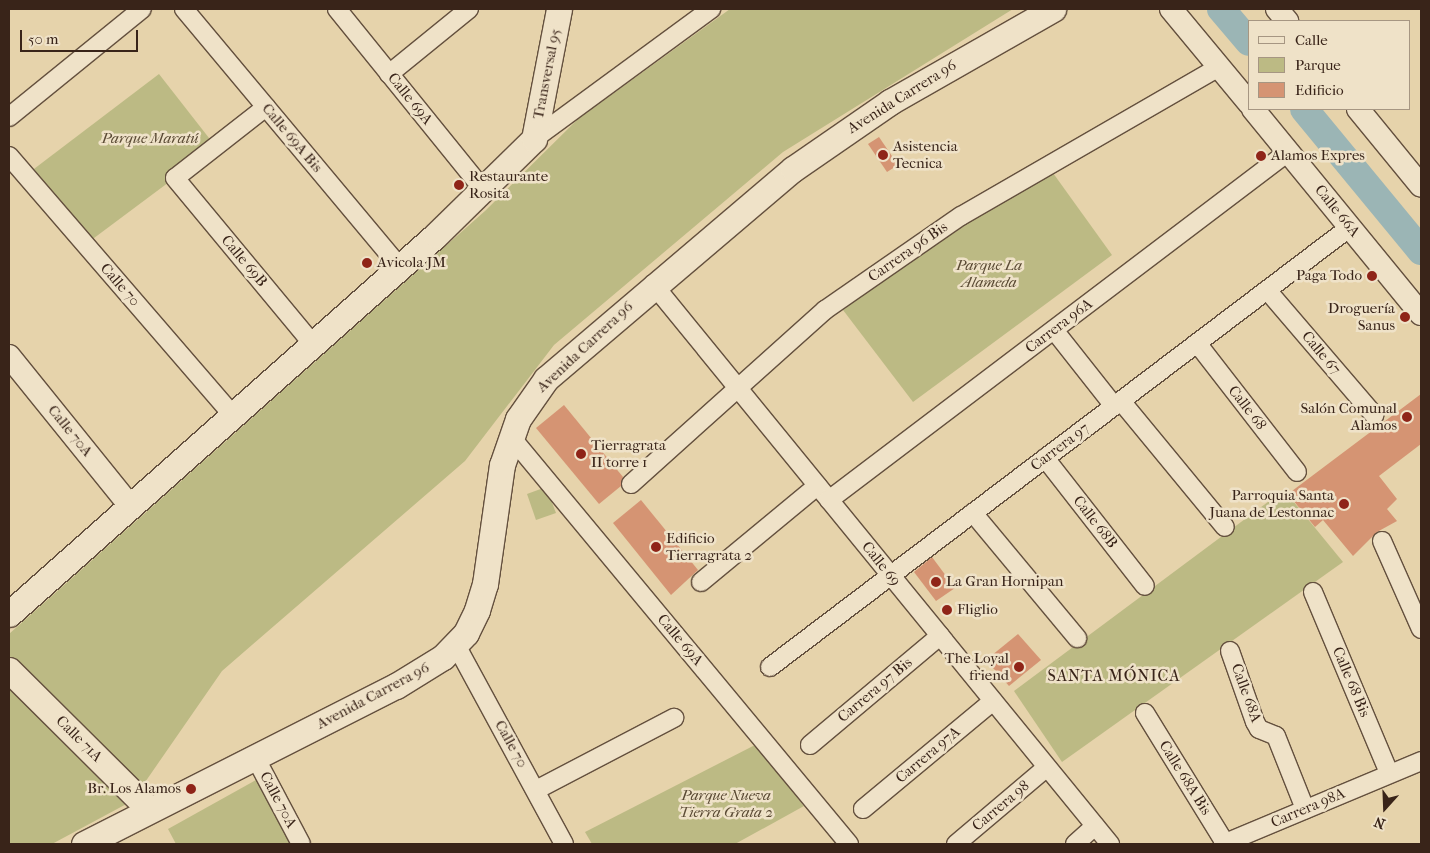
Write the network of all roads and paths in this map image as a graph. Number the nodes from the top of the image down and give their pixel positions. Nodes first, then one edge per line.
1 (142, 9) edge
2 (184, 9) edge
3 (338, 9) edge
4 (469, 9) edge
5 (559, 9) edge
6 (711, 9) edge
7 (1052, 9) edge
8 (1172, 9) edge
9 (1276, 9) edge
10 (1286, 20) edge
11 (1219, 67) junction
12 (389, 74) junction
13 (1248, 102) edge
14 (266, 107) junction
15 (1254, 110) edge
16 (1359, 110) edge
17 (9, 117) edge
18 (534, 139) junction
19 (1288, 152) junction
20 (9, 156) edge
21 (1421, 186) edge
22 (483, 190) junction
23 (1350, 227) junction
24 (400, 267) junction
25 (653, 284) junction
26 (1267, 290) junction
27 (1421, 314) edge
28 (1054, 330) junction
29 (1197, 343) junction
30 (313, 344) junction
31 (9, 356) edge
32 (739, 390) junction
33 (1117, 404) junction
34 (232, 414) junction
35 (1374, 415) dead end
36 (510, 436) junction
37 (1045, 458) junction
38 (1297, 472) dead end
39 (631, 484) dead end
40 (818, 486) junction
41 (829, 500) junction
42 (130, 506) junction
43 (973, 513) junction
44 (1225, 527) dead end
45 (1382, 541) dead end
46 (890, 575) junction
47 (701, 582) dead end
48 (1145, 586) dead end
49 (1313, 592) dead end
50 (9, 614) edge
51 (1421, 629) edge
52 (940, 636) junction
53 (1077, 638) dead end
54 (456, 645) junction
55 (1230, 651) dead end
56 (770, 667) dead end
57 (9, 670) edge
58 (993, 701) junction
59 (1145, 713) dead end
60 (674, 718) dead end
61 (810, 745) dead end
62 (255, 756) junction
63 (1421, 761) edge
64 (1047, 767) junction
65 (1389, 773) junction
66 (536, 790) junction
67 (149, 809) junction
68 (863, 809) dead end
69 (1305, 809) junction
70 (1095, 826) junction
71 (84, 844) edge
72 (301, 844) edge
73 (564, 844) edge
74 (849, 844) edge
75 (956, 844) edge
76 (1075, 844) edge
77 (1110, 844) edge
78 (1224, 844) edge

1 - 17 street
2 - 14 street, Calle 69A Bis
3 - 12 street, Calle 69A
4 - 12 street
5 - 18 main road, Transversal 95
6 - 18 street
7 - 25 main road, Avenida Carrera 96
8 - 11 street
9 - 10 street
11 - 13 street
11 - 32 street, Carrera 96 Bis
12 - 22 street, Calle 69A
14 - 24 street, Calle 69A Bis
14 - 30 street, Calle 69B
15 - 19 street, Calle 66A
16 - 21 street
18 - 22 main road
19 - 23 street, Calle 66A
19 - 28 street, Carrera 96A
20 - 34 street, Calle 70
22 - 24 main road
23 - 26 street, Carrera 97
23 - 27 street, Calle 66A
24 - 30 main road
25 - 32 street, Calle 69
25 - 36 main road, Avenida Carrera 96
26 - 29 street, Carrera 97
26 - 35 street, Calle 67
28 - 33 street
28 - 41 street, Carrera 96A
29 - 33 street, Carrera 97
29 - 38 street, Calle 68
30 - 34 main road
31 - 42 street, Calle 70A
32 - 39 street, Carrera 96 Bis
32 - 40 street, Calle 69
33 - 37 street, Carrera 97
33 - 44 street
34 - 42 main road
36 - 54 main road, Avenida Carrera 96
36 - 74 street, Calle 69A
37 - 43 street, Carrera 97
37 - 48 street, Calle 68B
40 - 41 street, Calle 69
40 - 47 street
41 - 46 street, Calle 69
42 - 50 main road
43 - 46 street, Carrera 97
43 - 53 street
45 - 51 street
46 - 52 street, Calle 69
46 - 56 street, Carrera 97
49 - 65 street, Calle 68 Bis
52 - 58 street, Calle 69
52 - 61 street, Carrera 97 Bis
54 - 62 main road, Avenida Carrera 96
54 - 66 street, Calle 70
55 - 69 street, Calle 68A
57 - 67 main road, Calle 71A
58 - 64 street, Calle 69
58 - 68 street, Carrera 97A
59 - 78 street, Calle 68A Bis
60 - 66 street
62 - 67 main road, Avenida Carrera 96
62 - 72 street, Calle 70A
63 - 65 street, Carrera 98A
64 - 70 street, Calle 69
64 - 75 street, Carrera 98
65 - 69 street, Carrera 98A
66 - 73 street, Calle 70
67 - 71 main road, Avenida Carrera 96
69 - 78 street, Carrera 98A
70 - 76 street
70 - 77 street, Calle 69

